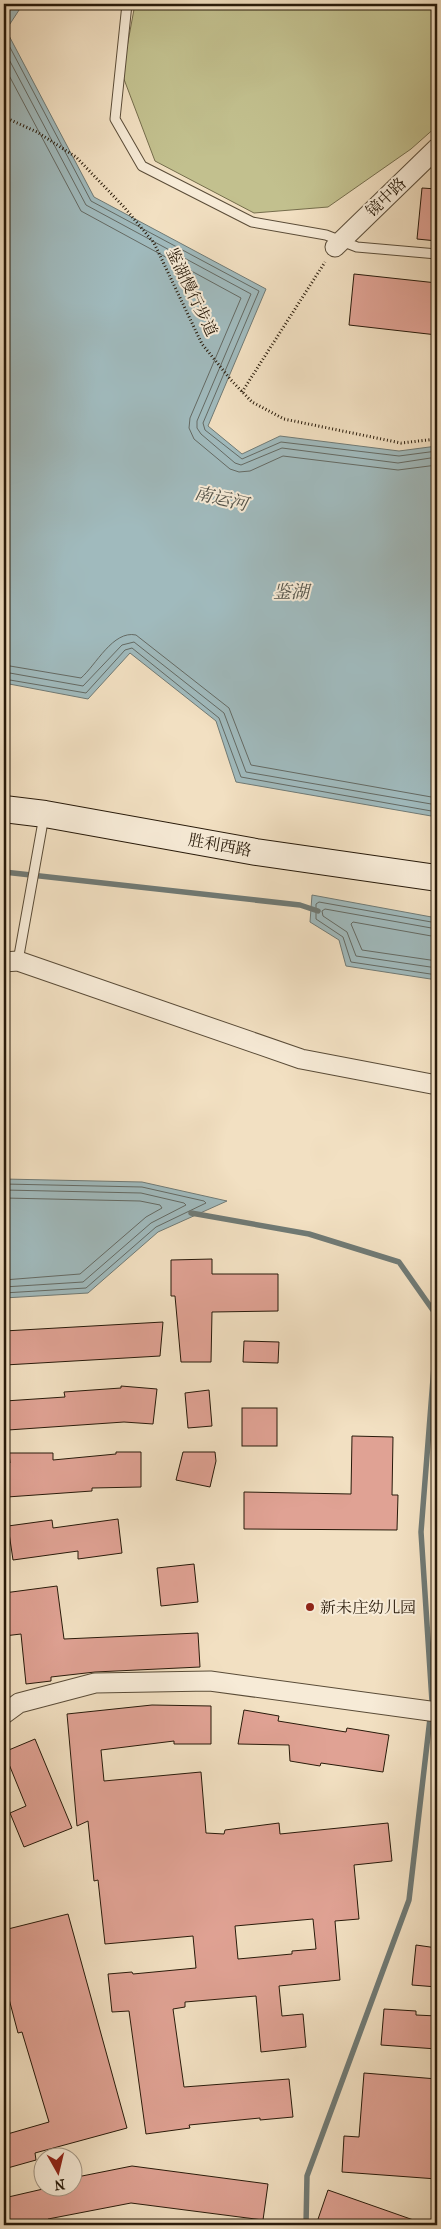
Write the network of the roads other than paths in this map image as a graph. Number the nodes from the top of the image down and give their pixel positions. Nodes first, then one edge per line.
1 (127, 4) edge
2 (437, 148) edge
3 (338, 244) junction
4 (437, 254) edge
5 (4, 809) edge
6 (45, 814) junction
7 (437, 878) edge
8 (11, 962) edge
9 (437, 1085) edge
10 (437, 1712) edge
11 (4, 1714) edge

1 - 3 lane
2 - 3 street, 镜中路
3 - 4 lane
5 - 6 street, 胜利西路
6 - 7 street, 胜利西路
6 - 8 lane
8 - 9 street
10 - 11 street

